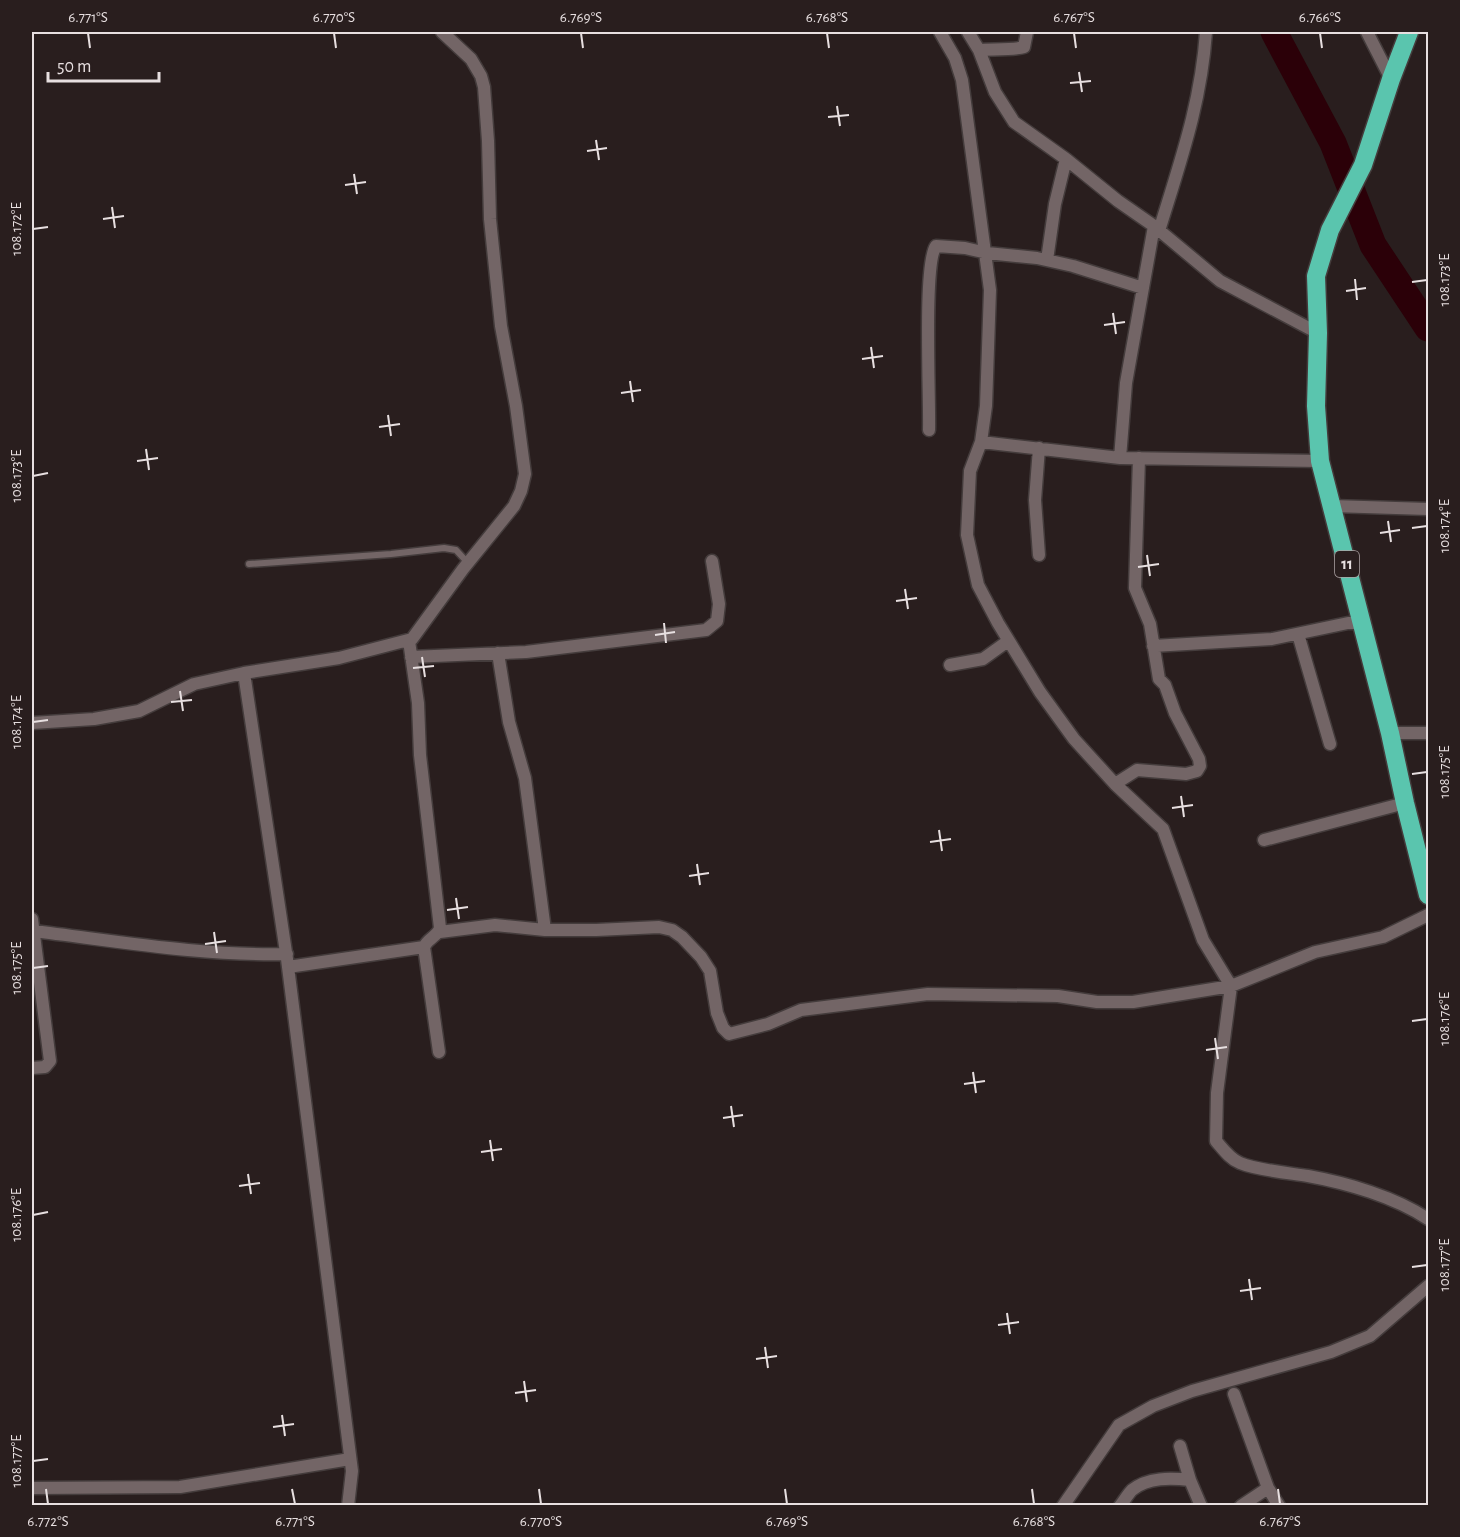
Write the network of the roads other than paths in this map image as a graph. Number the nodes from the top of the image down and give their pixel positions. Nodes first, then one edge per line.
1 (442, 32) edge
2 (941, 32) edge
3 (968, 32) edge
4 (1027, 32) edge
5 (1206, 32) edge
6 (1367, 32) edge
7 (1409, 32) edge
8 (979, 50) junction
9 (1391, 79) junction
10 (1066, 159) junction
11 (1157, 228) junction
12 (987, 253) junction
13 (1047, 260) junction
14 (1143, 288) junction
15 (1318, 333) junction
16 (929, 430) dead end
17 (981, 442) junction
18 (1039, 448) junction
19 (1120, 458) junction
20 (1139, 458) junction
21 (1320, 461) junction
22 (1332, 506) junction
23 (1428, 509) edge
24 (1039, 555) dead end
25 (712, 561) dead end
26 (468, 563) junction
27 (249, 564) dead end
28 (1361, 623) junction
29 (1298, 634) junction
30 (1008, 640) junction
31 (409, 641) junction
32 (1153, 646) junction
33 (498, 653) junction
34 (411, 657) junction
35 (950, 665) dead end
36 (244, 673) junction
37 (32, 723) edge
38 (1390, 733) junction
39 (1428, 733) edge
40 (1330, 744) dead end
41 (1115, 784) junction
42 (1405, 803) junction
43 (1264, 840) dead end
44 (1428, 895) edge
45 (1428, 915) edge
46 (32, 925) edge
47 (545, 930) junction
48 (440, 932) junction
49 (424, 948) junction
50 (286, 954) junction
51 (288, 967) junction
52 (1231, 986) junction
53 (439, 1053) dead end
54 (32, 1068) edge
55 (1428, 1219) edge
56 (1428, 1286) edge
57 (1234, 1394) dead end
58 (1180, 1446) dead end
59 (350, 1459) junction
60 (1190, 1480) junction
61 (32, 1488) edge
62 (1268, 1488) junction
63 (348, 1506) edge
64 (1063, 1506) edge
65 (1120, 1506) edge
66 (1202, 1506) edge
67 (1241, 1506) edge
68 (1279, 1506) edge

1 - 26 street
2 - 12 street
3 - 8 street
4 - 8 street
5 - 11 street
6 - 9 street
7 - 9 highway, 11
8 - 10 street
9 - 15 highway, 11
10 - 11 street
10 - 13 street
11 - 14 street
11 - 15 street
12 - 13 street
12 - 16 street
12 - 17 street
13 - 14 street
14 - 19 street
15 - 21 highway, 11
17 - 18 street
17 - 30 street
18 - 19 street
18 - 24 street
19 - 20 street
20 - 21 street
20 - 32 street
21 - 22 highway, 11
22 - 23 street
22 - 28 highway, 11
25 - 33 street
26 - 27 lane
26 - 31 street
28 - 29 street
28 - 38 highway, 11
29 - 32 street
29 - 40 street
30 - 35 street
30 - 41 street
31 - 34 street
31 - 36 street
32 - 41 street
33 - 34 street
33 - 47 street
34 - 48 street
36 - 37 street
36 - 50 street
38 - 39 street
38 - 42 highway, 11
41 - 52 street
42 - 43 street
42 - 44 highway, 11
45 - 52 street
46 - 50 street
46 - 54 street
47 - 48 street
47 - 52 street
48 - 49 street
49 - 51 street
49 - 53 street
50 - 51 street
51 - 59 street
52 - 55 street
56 - 64 street
57 - 62 street
58 - 60 street
59 - 61 street
59 - 63 street
60 - 65 street
60 - 66 street
62 - 67 street
62 - 68 street

